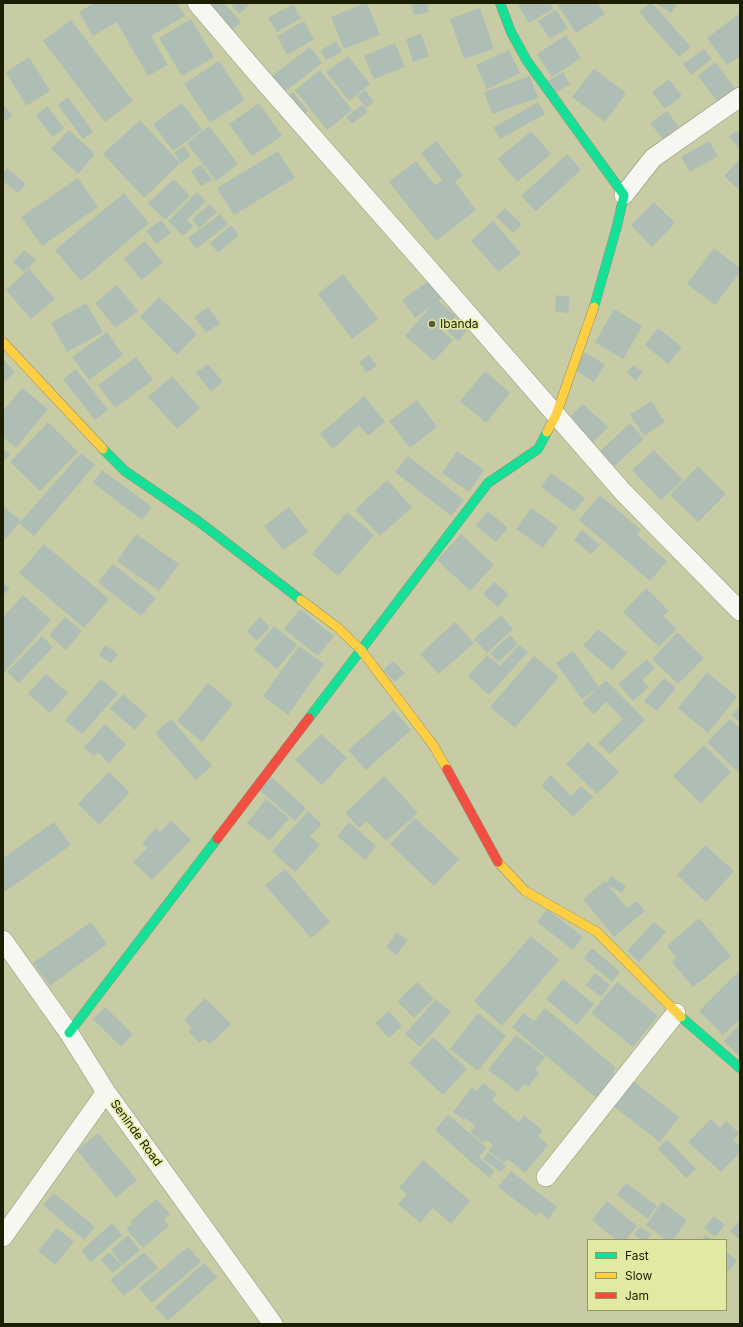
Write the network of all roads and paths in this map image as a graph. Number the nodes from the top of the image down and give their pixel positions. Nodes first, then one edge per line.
1 (197, 3) edge
2 (500, 3) edge
3 (740, 97) edge
4 (624, 195) junction
5 (3, 342) edge
6 (556, 414) junction
7 (740, 611) edge
8 (361, 650) junction
9 (3, 940) edge
10 (676, 1013) junction
11 (69, 1033) junction
12 (740, 1068) edge
13 (106, 1092) junction
14 (546, 1177) dead end
15 (3, 1237) edge
16 (273, 1324) edge

1 - 6 street
2 - 4 street
3 - 4 street
4 - 6 street
5 - 8 street
6 - 7 street
6 - 8 street
8 - 10 street
8 - 11 street
9 - 11 street, Seninde Road
10 - 12 street
10 - 14 street
11 - 13 street, Seninde Road
13 - 15 street
13 - 16 street, Seninde Road

